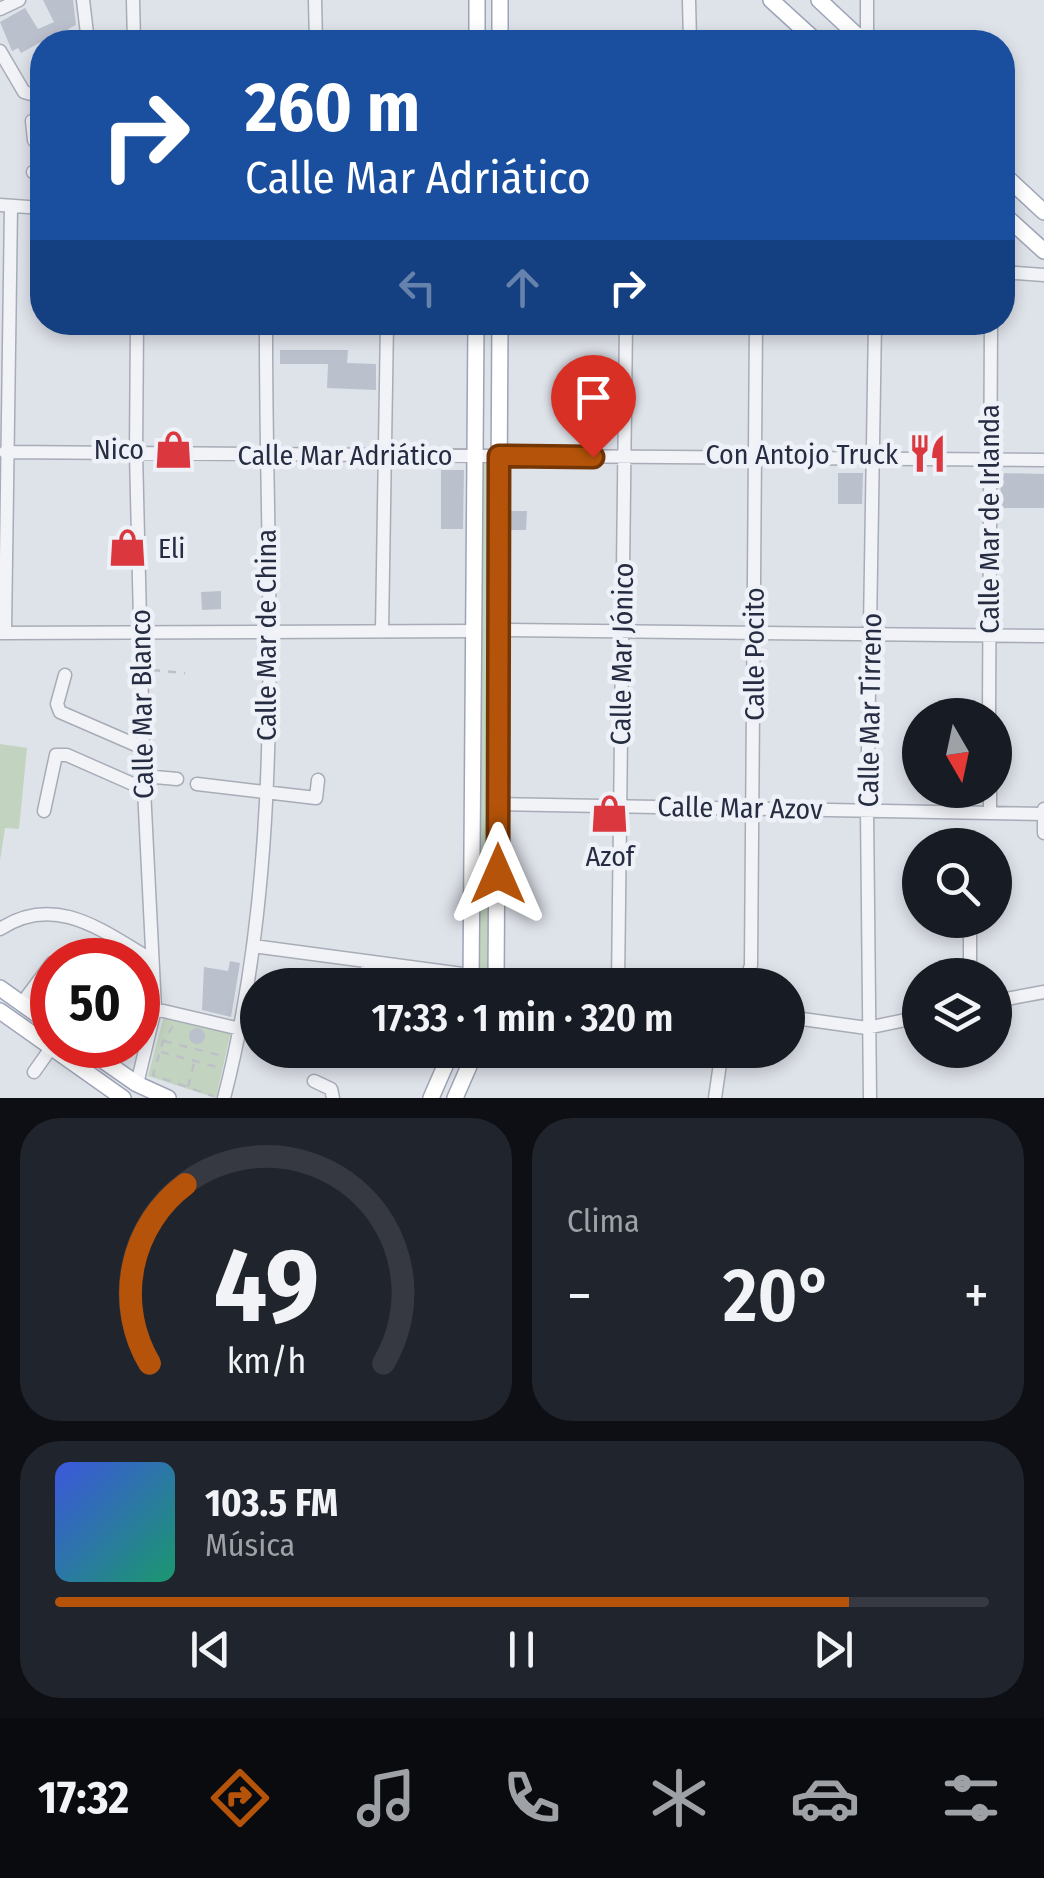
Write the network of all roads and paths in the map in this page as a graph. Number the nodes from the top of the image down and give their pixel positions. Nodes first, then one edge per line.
1 (19, 0) edge
2 (83, 0) edge
3 (133, 0) edge
4 (315, 0) edge
5 (477, 0) edge
6 (500, 0) edge
7 (689, 0) edge
8 (771, 0) edge
9 (819, 0) edge
10 (867, 0) edge
11 (0, 9) edge
12 (87, 30) edge
13 (134, 30) edge
14 (316, 30) edge
15 (477, 30) edge
16 (500, 30) edge
17 (690, 30) edge
18 (804, 30) edge
19 (852, 30) edge
20 (866, 30) edge
21 (0, 51) edge
22 (30, 94) edge
23 (1015, 185) edge
24 (6, 206) edge
25 (1044, 212) edge
26 (1015, 225) edge
27 (1044, 251) edge
28 (1015, 273) edge
29 (1044, 275) edge
30 (137, 335) edge
31 (266, 335) edge
32 (387, 335) edge
33 (476, 335) edge
34 (500, 335) edge
35 (626, 335) edge
36 (756, 335) edge
37 (875, 335) edge
38 (992, 335) edge
39 (3, 448) edge
40 (136, 453) junction
41 (266, 454) junction
42 (385, 455) junction
43 (475, 456) junction
44 (499, 456) junction
45 (624, 457) junction
46 (755, 458) junction
47 (989, 460) junction
48 (1044, 460) edge
49 (873, 461) junction
50 (140, 630) junction
51 (498, 630) junction
52 (267, 631) junction
53 (382, 631) junction
54 (474, 631) junction
55 (622, 631) junction
56 (3, 632) edge
57 (754, 634) junction
58 (872, 636) junction
59 (988, 636) junction
60 (1044, 636) edge
61 (141, 669) junction
62 (185, 673) dead end
63 (65, 675) dead end
64 (989, 698) edge
65 (143, 748) junction
66 (177, 779) dead end
67 (318, 780) dead end
68 (144, 782) junction
69 (196, 784) dead end
70 (265, 795) junction
71 (498, 804) junction
72 (620, 806) junction
73 (752, 808) junction
74 (990, 808) edge
75 (44, 811) dead end
76 (867, 811) junction
77 (1044, 811) edge
78 (990, 812) junction
79 (1044, 833) edge
80 (0, 929) edge
81 (114, 938) edge
82 (151, 938) edge
83 (253, 946) junction
84 (368, 962) junction
85 (250, 968) edge
86 (367, 968) edge
87 (401, 968) edge
88 (472, 968) edge
89 (496, 968) edge
90 (618, 968) edge
91 (751, 968) edge
92 (0, 988) edge
93 (30, 991) edge
94 (1044, 992) edge
95 (1012, 998) edge
96 (21, 1003) junction
97 (30, 1009) edge
98 (160, 1010) edge
99 (0, 1012) edge
100 (805, 1019) edge
101 (176, 1020) dead end
102 (902, 1021) edge
103 (240, 1028) joint
104 (867, 1028) junction
105 (30, 1033) edge
106 (162, 1041) junction
107 (160, 1048) edge
108 (160, 1052) edge
109 (234, 1058) junction
110 (194, 1061) junction
111 (37, 1068) edge
112 (80, 1068) edge
113 (114, 1068) edge
114 (141, 1068) edge
115 (155, 1068) edge
116 (222, 1068) dead end
117 (444, 1068) edge
118 (468, 1068) edge
119 (719, 1068) edge
120 (34, 1072) dead end
121 (314, 1081) dead end
122 (137, 1084) junction
123 (188, 1087) junction
124 (123, 1098) edge
125 (168, 1098) edge
126 (221, 1098) edge
127 (332, 1098) edge
128 (430, 1098) edge
129 (455, 1098) edge
130 (715, 1098) edge
131 (870, 1098) edge

1 - 11 street
2 - 12 street
3 - 13 street
4 - 14 street
5 - 15 main road
6 - 16 main road
7 - 17 street
8 - 18 main road
9 - 19 main road
10 - 20 street
21 - 22 street
23 - 25 main road
24 - 39 street
26 - 27 main road
28 - 29 street
30 - 40 street, Calle Mar Blanco
31 - 41 street, Calle Mar de China
32 - 42 street
33 - 43 main road
34 - 44 main road
35 - 45 street, Calle Mar Jónico
36 - 46 street, Calle Pocito
37 - 49 street, Calle Mar Tirreno
38 - 47 street, Calle Mar de Irlanda
39 - 40 street, Calle Mar Adriático
39 - 56 street
40 - 41 street, Calle Mar Adriático
40 - 50 street, Calle Mar Blanco
41 - 42 street, Calle Mar Adriático
41 - 52 street, Calle Mar de China
42 - 43 street, Calle Mar Adriático
42 - 53 street
43 - 44 street, Calle Mar Adriático
43 - 54 main road
44 - 45 street, Calle Mar Adriático
44 - 51 main road
45 - 46 street, Calle Mar Adriático
45 - 55 street, Calle Mar Jónico
46 - 49 street, Calle Mar Adriático
46 - 57 street, Calle Pocito
47 - 48 street, Calle Mar Adriático
47 - 49 street, Calle Mar Adriático
47 - 59 street, Calle Mar de Irlanda
49 - 58 street, Calle Mar Tirreno
50 - 52 street
50 - 56 street
50 - 61 street, Calle Mar Blanco
51 - 55 street
51 - 71 main road
52 - 53 street
52 - 70 street, Calle Mar de China
53 - 54 street
54 - 88 main road
55 - 57 street
55 - 72 street, Calle Mar Jónico
57 - 58 street
57 - 73 street, Calle Pocito
58 - 59 street
58 - 76 street, Calle Mar Tirreno
59 - 60 street
59 - 64 street, Calle Mar de Irlanda
61 - 62 path
61 - 65 street, Calle Mar Blanco
63 - 65 street
65 - 68 street, Calle Mar Blanco
66 - 68 street
67 - 70 street
68 - 75 street
68 - 82 street, Calle Mar Blanco
69 - 70 street
70 - 83 street, Calle Mar de China
71 - 72 street, Calle Mar Azov
71 - 89 main road
72 - 73 street, Calle Mar Azov
72 - 90 street, Calle Mar Jónico
73 - 76 street, Calle Mar Azov
73 - 91 street, Calle Pocito
74 - 78 street
76 - 78 street, Calle Mar Azov
76 - 104 street, Calle Mar Tirreno
77 - 78 street, Calle Mar Azov
77 - 79 street
80 - 81 street
83 - 84 street
83 - 85 street, Calle Mar de China
84 - 86 street
84 - 87 street
92 - 96 main road
93 - 96 street
94 - 95 street
96 - 97 main road
98 - 103 street
99 - 105 main road
100 - 104 street
101 - 106 path
102 - 104 street
103 - 109 street, Calle Mar de China
104 - 131 street, Calle Mar Tirreno
106 - 107 path
106 - 109 path
108 - 110 path
109 - 126 street, Calle Mar de China
110 - 116 path
110 - 123 path
111 - 120 street
112 - 124 main road
113 - 122 main road
114 - 122 street, Calle Mar Blanco
115 - 123 path
117 - 128 main road
118 - 129 main road
119 - 130 street
121 - 127 street
122 - 125 main road
123 - 126 path

